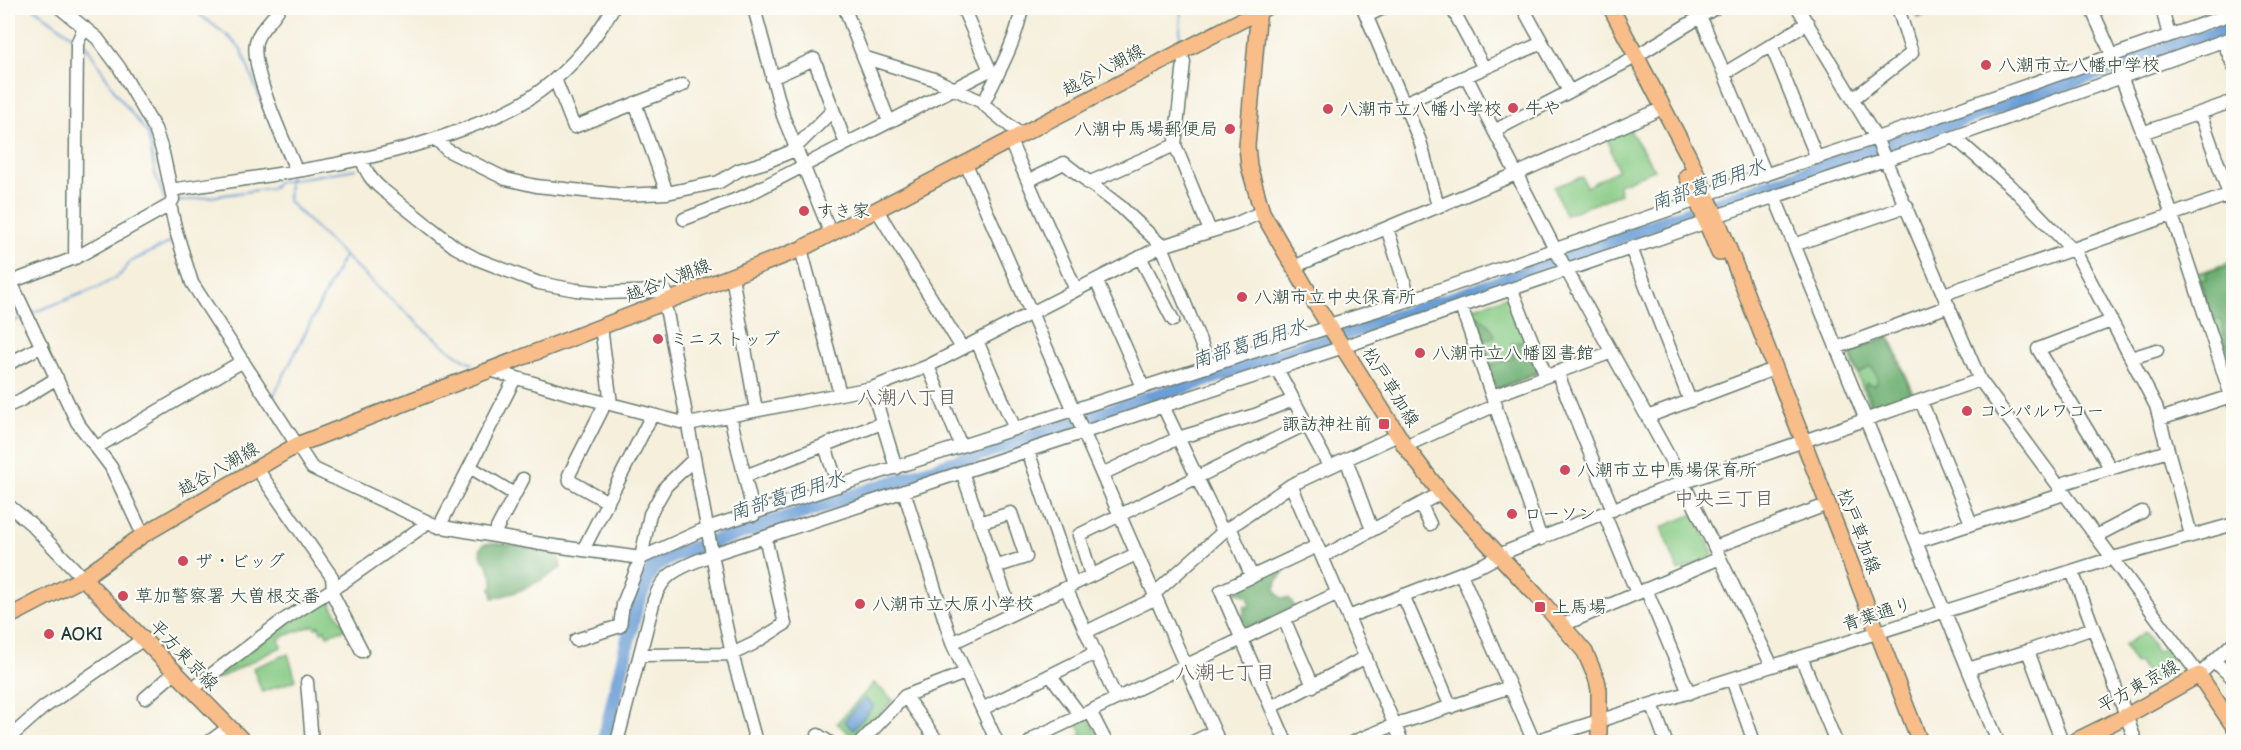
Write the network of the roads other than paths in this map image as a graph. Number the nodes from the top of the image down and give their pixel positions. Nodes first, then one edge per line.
1 (60, 8) edge
2 (279, 8) edge
3 (613, 8) edge
4 (754, 8) edge
5 (845, 8) edge
6 (963, 8) edge
7 (1022, 8) edge
8 (1383, 8) edge
9 (1452, 8) edge
10 (1523, 8) edge
11 (1600, 8) edge
12 (1611, 8) edge
13 (1714, 8) edge
14 (1798, 8) edge
15 (1898, 8) edge
16 (2091, 8) edge
17 (2162, 8) edge
18 (1261, 9) edge
19 (1699, 11) edge
20 (1365, 12) edge
21 (2234, 13) edge
22 (1808, 23) junction
23 (84, 27) junction
24 (2169, 36) junction
25 (2228, 39) edge
26 (1542, 43) junction
27 (1771, 45) junction
28 (1180, 52) junction
29 (2113, 57) junction
30 (866, 58) junction
31 (1631, 58) junction
32 (2234, 67) edge
33 (1484, 68) junction
34 (1725, 73) junction
35 (1466, 76) junction
36 (2121, 76) junction
37 (772, 78) junction
38 (555, 79) junction
39 (682, 85) dead end
40 (954, 87) junction
41 (1569, 91) junction
42 (1854, 98) junction
43 (2234, 101) edge
44 (635, 103) junction
45 (984, 103) junction
46 (1404, 103) junction
47 (833, 110) junction
48 (1654, 112) junction
49 (2200, 113) junction
50 (889, 122) junction
51 (1494, 131) junction
52 (2142, 133) junction
53 (1954, 137) junction
54 (1016, 138) junction
55 (436, 140) junction
56 (1877, 140) junction
57 (846, 144) junction
58 (1175, 145) junction
59 (796, 148) junction
60 (1816, 158) junction
61 (1886, 158) junction
62 (362, 159) junction
63 (966, 164) junction
64 (804, 167) junction
65 (296, 171) junction
66 (1516, 174) junction
67 (1766, 175) junction
68 (1028, 181) junction
69 (1088, 183) junction
70 (171, 190) junction
71 (667, 193) junction
72 (2231, 194) edge
73 (1702, 197) junction
74 (1775, 198) junction
75 (170, 205) junction
76 (1438, 206) junction
77 (1907, 206) junction
78 (2234, 208) edge
79 (878, 210) junction
80 (1262, 212) junction
81 (2172, 215) junction
82 (684, 219) dead end
83 (1711, 219) junction
84 (1387, 228) junction
85 (1210, 231) junction
86 (831, 234) junction
87 (1794, 244) junction
88 (1162, 246) junction
89 (801, 249) junction
90 (1555, 249) junction
91 (1630, 249) junction
92 (2073, 249) junction
93 (1140, 257) junction
94 (75, 258) junction
95 (1293, 267) junction
96 (1567, 271) junction
97 (732, 276) junction
98 (1096, 280) junction
99 (9, 283) edge
100 (1076, 290) junction
101 (1512, 290) junction
102 (1410, 300) junction
103 (1946, 300) junction
104 (666, 302) junction
105 (1461, 306) junction
106 (1031, 313) junction
107 (1173, 320) dead end
108 (2111, 321) junction
109 (601, 327) junction
110 (1330, 327) junction
111 (977, 341) junction
112 (1342, 345) junction
113 (42, 346) junction
114 (962, 348) junction
115 (1836, 348) junction
116 (2157, 350) dead end
117 (1612, 352) junction
118 (2131, 358) junction
119 (243, 361) junction
120 (8, 364) edge
121 (928, 366) junction
122 (1210, 366) junction
123 (1277, 369) junction
124 (490, 370) junction
125 (1766, 372) junction
126 (1551, 374) junction
127 (57, 378) junction
128 (515, 378) junction
129 (1980, 380) junction
130 (1143, 387) junction
131 (872, 388) junction
132 (840, 394) junction
133 (2233, 398) edge
134 (1293, 400) junction
135 (1495, 400) junction
136 (1921, 400) junction
137 (1690, 401) junction
138 (608, 403) junction
139 (8, 406) edge
140 (1163, 406) junction
141 (756, 410) junction
142 (1073, 410) junction
143 (652, 415) junction
144 (730, 416) junction
145 (1647, 417) junction
146 (1865, 419) junction
147 (2160, 419) junction
148 (688, 423) junction
149 (882, 423) junction
150 (1306, 424) junction
151 (1015, 429) junction
152 (1083, 432) junction
153 (1178, 438) junction
154 (1401, 441) junction
155 (1799, 444) junction
156 (297, 446) junction
157 (825, 446) junction
158 (961, 446) junction
159 (97, 447) junction
160 (1028, 451) junction
161 (2168, 452) junction
162 (694, 459) junction
163 (1346, 459) junction
164 (1329, 466) junction
165 (470, 467) junction
166 (257, 468) junction
167 (896, 468) junction
168 (2111, 469) junction
169 (962, 472) junction
170 (1102, 474) junction
171 (745, 476) junction
172 (1197, 477) junction
173 (523, 479) dead end
174 (1683, 483) junction
175 (1291, 485) junction
176 (838, 486) junction
177 (2061, 490) junction
178 (904, 491) junction
179 (1441, 493) junction
180 (514, 494) junction
181 (608, 502) junction
182 (8, 505) edge
183 (1421, 505) junction
184 (1818, 508) junction
185 (1609, 512) junction
186 (2142, 512) dead end
187 (754, 514) junction
188 (1120, 516) junction
189 (427, 522) junction
190 (980, 523) junction
191 (1971, 523) junction
192 (1430, 524) dead end
193 (2234, 524) edge
194 (439, 527) junction
195 (496, 528) dead end
196 (1226, 529) junction
197 (708, 530) junction
198 (1372, 530) junction
199 (143, 535) junction
200 (2191, 535) junction
201 (2096, 536) junction
202 (765, 537) junction
203 (1541, 539) junction
204 (1916, 542) junction
205 (583, 550) junction
206 (1319, 551) junction
207 (712, 552) junction
208 (1718, 552) junction
209 (1136, 554) junction
210 (1500, 556) junction
211 (641, 558) junction
212 (2113, 558) junction
213 (995, 567) junction
214 (2072, 571) junction
215 (1461, 573) junction
216 (1091, 575) junction
217 (1252, 577) junction
218 (83, 578) junction
219 (1070, 586) junction
220 (332, 590) junction
221 (1642, 591) junction
222 (1338, 593) junction
223 (1403, 595) junction
224 (1155, 596) junction
225 (1944, 611) junction
226 (1012, 614) junction
227 (1348, 616) junction
228 (8, 617) edge
229 (1284, 619) junction
230 (1563, 625) junction
231 (2093, 628) junction
232 (1086, 632) junction
233 (1873, 634) junction
234 (1242, 639) junction
235 (142, 640) junction
236 (576, 640) dead end
237 (2234, 642) edge
238 (952, 644) junction
239 (363, 650) dead end
240 (2028, 651) junction
241 (1095, 653) junction
242 (732, 654) junction
243 (640, 655) junction
244 (1366, 657) junction
245 (1801, 657) junction
246 (2214, 661) junction
247 (1185, 665) junction
248 (1772, 666) junction
249 (1968, 669) junction
250 (174, 673) junction
251 (965, 673) junction
252 (2199, 675) junction
253 (1051, 676) junction
254 (1732, 679) junction
255 (2234, 679) edge
256 (307, 682) dead end
257 (1313, 686) junction
258 (1510, 687) junction
259 (191, 690) junction
260 (1689, 693) junction
261 (905, 696) junction
262 (145, 698) dead end
263 (1116, 698) junction
264 (1652, 704) junction
265 (1271, 707) junction
266 (1451, 707) junction
267 (982, 709) junction
268 (1086, 713) junction
269 (2126, 716) junction
270 (1600, 721) junction
271 (1394, 725) junction
272 (2234, 727) edge
273 (228, 728) junction
274 (818, 735) dead end
275 (1216, 737) edge
276 (8, 739) edge
277 (209, 742) edge
278 (244, 742) edge
279 (312, 742) edge
280 (617, 742) edge
281 (756, 742) edge
282 (829, 742) edge
283 (861, 742) edge
284 (938, 742) edge
285 (997, 742) edge
286 (1030, 742) edge
287 (1106, 742) edge
288 (1193, 742) edge
289 (1286, 742) edge
290 (1353, 742) edge
291 (1402, 742) edge
292 (1533, 742) edge
293 (1599, 742) edge
294 (1666, 742) edge
295 (1754, 742) edge
296 (1836, 742) edge
297 (1910, 742) edge
298 (1920, 742) edge
299 (1998, 742) edge
300 (2062, 742) edge
301 (2073, 742) edge
302 (2136, 742) edge

1 - 23 street
2 - 65 street
3 - 38 street
4 - 37 street
5 - 30 street
6 - 40 street
7 - 45 street
8 - 20 street
9 - 33 street
10 - 26 street
11 - 31 main road, 松戸草加線
12 - 31 main road, 松戸草加線
13 - 19 street
14 - 22 street
15 - 42 street
16 - 29 street
17 - 24 street
18 - 28 main road, 越谷八潮線
18 - 80 main road, 松戸草加線
19 - 31 street
19 - 34 street
20 - 46 street
21 - 24 street
22 - 27 street
22 - 42 street
23 - 70 street
23 - 94 street
24 - 29 street
25 - 32 street
25 - 36 street
26 - 33 street
26 - 41 street
27 - 34 street
27 - 60 street
28 - 54 main road, 越谷八潮線
28 - 58 street
29 - 36 street
29 - 56 street
30 - 40 street
30 - 50 street
31 - 41 street
31 - 48 main road, 松戸草加線
31 - 73 main road, 松戸草加線
33 - 35 street
34 - 67 street
35 - 46 street
35 - 51 street
36 - 52 street
36 - 53 street
37 - 47 street
37 - 59 street
38 - 44 street
38 - 55 street
39 - 44 street
40 - 45 street
40 - 50 street
41 - 51 street
42 - 56 street
43 - 49 street
44 - 71 street
45 - 54 street
46 - 76 street
47 - 57 street
47 - 59 street
48 - 66 street
48 - 73 main road, 松戸草加線
49 - 52 street
49 - 72 street
50 - 57 street
51 - 66 street
52 - 81 street
53 - 61 street
53 - 92 street
54 - 63 main road, 越谷八潮線
54 - 68 street
55 - 62 street
55 - 71 street
56 - 60 street
56 - 61 street
57 - 64 street
58 - 69 street
58 - 85 street
59 - 64 street
59 - 71 street
60 - 67 street
61 - 74 street
61 - 77 street
62 - 65 street
62 - 104 street
63 - 79 main road, 越谷八潮線
63 - 106 street
64 - 82 street
64 - 86 street
65 - 70 street
66 - 76 street
66 - 90 street
67 - 73 street
68 - 69 street
68 - 100 street
69 - 88 street
70 - 75 street
72 - 78 street
72 - 81 street
73 - 83 main road, 松戸草加線
73 - 90 street
74 - 83 street
74 - 87 street
75 - 94 street
75 - 119 street
76 - 84 street
77 - 87 street
77 - 103 street
79 - 86 main road, 越谷八潮線
79 - 114 street
80 - 85 street
80 - 95 main road, 松戸草加線
81 - 92 street
81 - 133 street
83 - 91 street
83 - 125 main road, 松戸草加線
83 - 155 main road, 松戸草加線
84 - 95 street
84 - 102 street
85 - 88 street
86 - 89 main road, 越谷八潮線
87 - 115 street
88 - 93 street
88 - 122 street
89 - 97 main road, 越谷八潮線
89 - 132 street
90 - 96 street
90 - 102 street
91 - 96 street
91 - 137 street
92 - 103 street
92 - 108 street
93 - 98 street
93 - 107 street
94 - 99 street
95 - 110 main road, 松戸草加線
96 - 101 street
96 - 117 street
97 - 104 main road, 越谷八潮線
97 - 141 street
98 - 100 street
98 - 130 street
99 - 113 street
100 - 106 street
101 - 105 street
101 - 126 street
102 - 110 street
103 - 115 street
103 - 129 street
104 - 109 main road, 越谷八潮線
104 - 148 street
105 - 112 street
105 - 135 street
106 - 111 street
106 - 142 street
108 - 118 street
108 - 168 street
109 - 124 main road, 越谷八潮線
109 - 138 street
110 - 112 main road, 松戸草加線
110 - 122 street
111 - 114 street
111 - 151 street
112 - 123 street
112 - 154 main road, 松戸草加線
113 - 120 street
113 - 127 street
114 - 121 street
115 - 146 street
116 - 118 street
117 - 126 street
117 - 145 street
118 - 147 street
119 - 156 street
119 - 159 street
121 - 131 street
121 - 158 street
122 - 130 street
123 - 134 street
123 - 140 street
124 - 128 street
124 - 156 main road, 越谷八潮線
125 - 137 street
125 - 155 main road, 松戸草加線
126 - 135 street
126 - 185 street
127 - 139 street
127 - 159 street
128 - 138 street
128 - 165 street
129 - 136 street
129 - 177 street
130 - 142 street
131 - 132 street
131 - 149 street
132 - 141 street
133 - 147 street
134 - 150 street
134 - 153 street
135 - 154 street
135 - 203 street
136 - 146 street
136 - 191 street
137 - 145 street
138 - 143 street
138 - 181 street
140 - 152 street
140 - 153 street
141 - 144 street
142 - 151 street
142 - 152 street
143 - 148 street
143 - 181 street
144 - 148 street
144 - 171 street
145 - 174 street
146 - 155 street
146 - 204 street
147 - 161 street
148 - 162 street
149 - 157 street
149 - 167 street
150 - 164 street
150 - 172 street
151 - 158 street
152 - 160 street
152 - 170 street
153 - 170 street
153 - 172 street
154 - 163 street
154 - 179 main road, 松戸草加線
155 - 174 street
155 - 184 main road, 松戸草加線
155 - 233 main road, 松戸草加線
156 - 166 main road, 越谷八潮線
156 - 189 street
157 - 171 street
157 - 176 street
158 - 167 street
159 - 199 street
160 - 169 street
160 - 219 street
161 - 168 street
161 - 200 street
162 - 197 street
162 - 211 street
163 - 164 street
163 - 198 street
164 - 175 street
165 - 180 street
165 - 194 street
166 - 199 main road, 越谷八潮線
166 - 220 street
167 - 176 street
168 - 177 street
169 - 178 street
169 - 190 street
170 - 188 street
171 - 187 street
172 - 188 street
172 - 196 street
173 - 180 street
174 - 185 street
174 - 208 street
175 - 196 street
175 - 206 street
176 - 187 street
177 - 191 street
177 - 201 street
178 - 202 street
178 - 238 street
179 - 183 street
179 - 210 main road, 松戸草加線
180 - 195 street
181 - 205 street
182 - 218 street
183 - 192 street
183 - 198 street
184 - 208 street
184 - 233 main road, 松戸草加線
185 - 203 street
185 - 221 street
186 - 201 street
187 - 197 street
188 - 209 street
188 - 216 street
189 - 194 street
189 - 220 street
190 - 213 street
190 - 213 street
191 - 204 street
193 - 200 street, 青葉通り
194 - 205 street
196 - 217 street
196 - 224 street
197 - 207 street
197 - 211 street
198 - 206 street
199 - 218 main road, 越谷八潮線
200 - 212 street, 青葉通り
201 - 212 street
202 - 207 street
202 - 242 street
203 - 210 street
204 - 225 street
205 - 211 street
206 - 217 street
206 - 222 street
207 - 242 street
207 - 243 street
208 - 221 street
208 - 248 street
209 - 216 street
209 - 224 street
210 - 215 street
210 - 230 main road, 松戸草加線
211 - 236 street
212 - 214 street, 青葉通り
212 - 252 street
213 - 226 street
214 - 225 street, 青葉通り
214 - 231 street
215 - 223 street
215 - 258 street
216 - 219 street
217 - 234 street
218 - 228 main road
218 - 235 main road, 平方東京線
219 - 226 street
219 - 232 street
220 - 239 street
220 - 259 street
221 - 230 street
221 - 260 street
222 - 227 street
222 - 229 street
223 - 227 street
223 - 266 street
224 - 232 street
224 - 247 street
225 - 233 street, 青葉通り
225 - 249 street
226 - 238 street
227 - 244 street
229 - 234 street
229 - 257 street
230 - 270 main road, 松戸草加線
231 - 240 street
231 - 269 street
232 - 241 street
233 - 245 street, 青葉通り
233 - 297 main road, 松戸草加線
233 - 298 main road, 松戸草加線
234 - 247 street
234 - 265 street
235 - 250 main road, 平方東京線
235 - 276 street
237 - 246 street
238 - 251 street
240 - 249 street
240 - 300 street
241 - 253 street
241 - 263 street
242 - 243 street
242 - 281 street
243 - 280 street
244 - 257 street
244 - 271 street
245 - 248 street, 青葉通り
245 - 296 street
246 - 252 street
246 - 255 street
247 - 263 street
247 - 275 street
248 - 254 street, 青葉通り
249 - 299 street
250 - 259 main road, 平方東京線
250 - 262 street
251 - 261 street
251 - 267 street
252 - 269 main road, 平方東京線
252 - 272 main road, 平方東京線
253 - 267 street
253 - 268 street
254 - 260 street, 青葉通り
254 - 295 street
256 - 279 street
257 - 265 street
258 - 266 street
258 - 292 street
259 - 273 main road, 平方東京線
260 - 264 street, 青葉通り
261 - 283 street
261 - 284 street
263 - 268 street
264 - 270 street, 青葉通り
264 - 294 street
265 - 289 street
266 - 271 street
267 - 285 street
268 - 286 street
268 - 287 street
269 - 301 main road, 平方東京線
269 - 302 street
270 - 292 street, 青葉通り
270 - 293 main road, 松戸草加線
271 - 290 street
271 - 291 street
273 - 277 street
273 - 278 main road, 平方東京線
274 - 282 street
275 - 288 street

